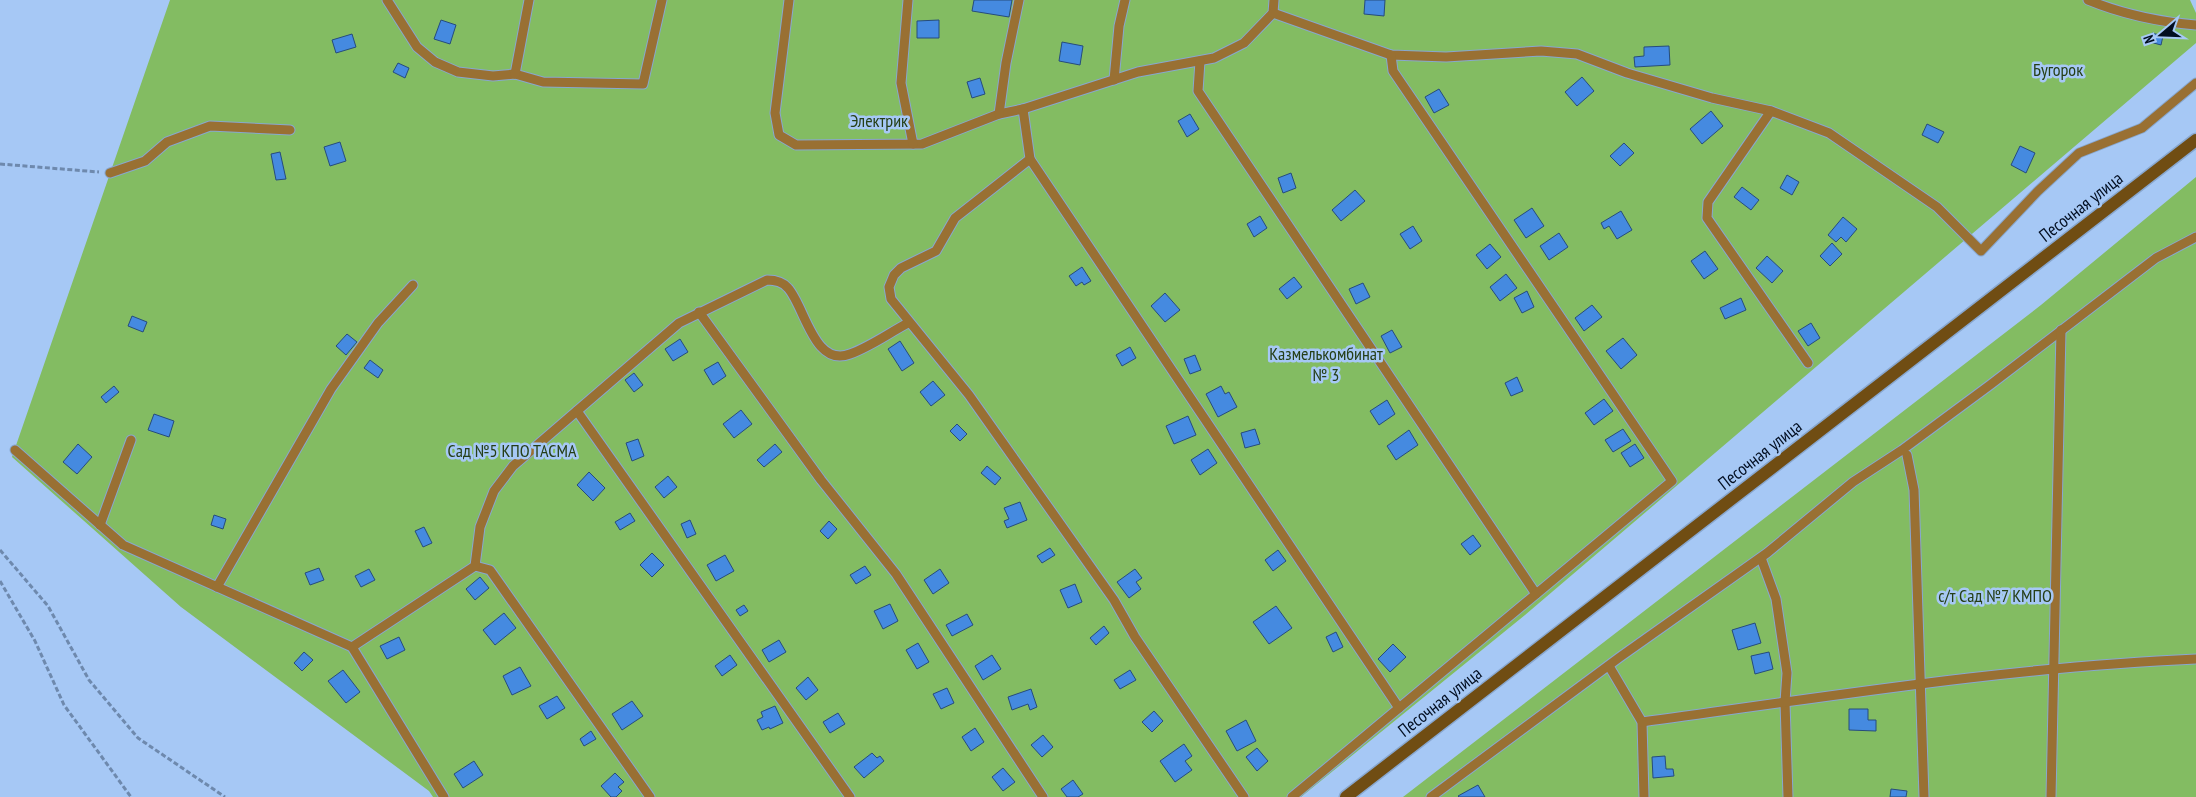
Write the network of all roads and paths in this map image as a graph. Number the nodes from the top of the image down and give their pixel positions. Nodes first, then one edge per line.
1 (387, 0) edge
2 (530, 0) edge
3 (662, 0) edge
4 (789, 0) edge
5 (908, 0) edge
6 (1019, 0) edge
7 (1125, 0) edge
8 (1274, 0) edge
9 (2088, 0) edge
10 (1273, 13) junction
11 (2196, 25) edge
12 (1391, 54) junction
13 (1200, 60) junction
14 (515, 74) junction
15 (1114, 80) junction
16 (2196, 83) edge
17 (1023, 109) junction
18 (1771, 112) junction
19 (999, 114) junction
20 (290, 130) dead end
21 (2196, 140) edge
22 (913, 144) junction
23 (1030, 159) junction
24 (0, 164) edge
25 (110, 173) joint
26 (2196, 237) edge
27 (413, 285) dead end
28 (699, 312) junction
29 (908, 323) junction
30 (2061, 330) junction
31 (1808, 363) dead end
32 (577, 411) junction
33 (131, 440) dead end
34 (15, 450) dead end
35 (1907, 455) dead end
36 (100, 525) junction
37 (0, 550) edge
38 (1761, 558) junction
39 (475, 566) junction
40 (0, 581) edge
41 (218, 587) junction
42 (1536, 594) junction
43 (352, 647) junction
44 (2196, 659) edge
45 (1609, 666) junction
46 (2053, 669) junction
47 (1920, 683) junction
48 (1785, 702) junction
49 (1399, 708) junction
50 (1642, 722) junction
51 (132, 797) edge
52 (225, 797) edge
53 (444, 797) edge
54 (650, 797) edge
55 (850, 797) edge
56 (1044, 797) edge
57 (1244, 797) edge
58 (1292, 797) edge
59 (1346, 797) edge
60 (1431, 797) edge
61 (1644, 797) edge
62 (1788, 797) edge
63 (1924, 797) edge
64 (2051, 797) edge

1 - 14 lane
2 - 14 lane
3 - 14 lane
4 - 22 lane
5 - 22 lane
6 - 19 lane
7 - 15 lane
8 - 10 lane
9 - 11 lane
10 - 12 lane
10 - 13 lane
12 - 18 lane
12 - 42 lane
13 - 15 lane
13 - 42 lane
15 - 17 lane
16 - 18 lane
17 - 19 lane
17 - 23 lane
18 - 31 lane
19 - 22 lane
20 - 25 lane
21 - 59 main road, Песочная улица
23 - 29 lane
23 - 49 lane
24 - 25 path
26 - 30 lane
27 - 41 lane
28 - 29 lane
28 - 32 lane
28 - 56 lane
29 - 57 lane
30 - 38 lane
30 - 46 lane
32 - 39 lane
32 - 55 lane
33 - 36 lane
34 - 36 lane
35 - 47 lane
36 - 41 lane
37 - 52 path
38 - 45 lane
38 - 48 lane
39 - 43 lane
39 - 54 lane
40 - 51 path
41 - 43 lane
42 - 49 lane
43 - 53 lane
44 - 46 lane
45 - 50 lane
45 - 60 lane
46 - 47 lane
46 - 64 lane
47 - 48 lane
47 - 63 lane
48 - 50 lane
48 - 62 lane
49 - 58 lane
50 - 61 lane

